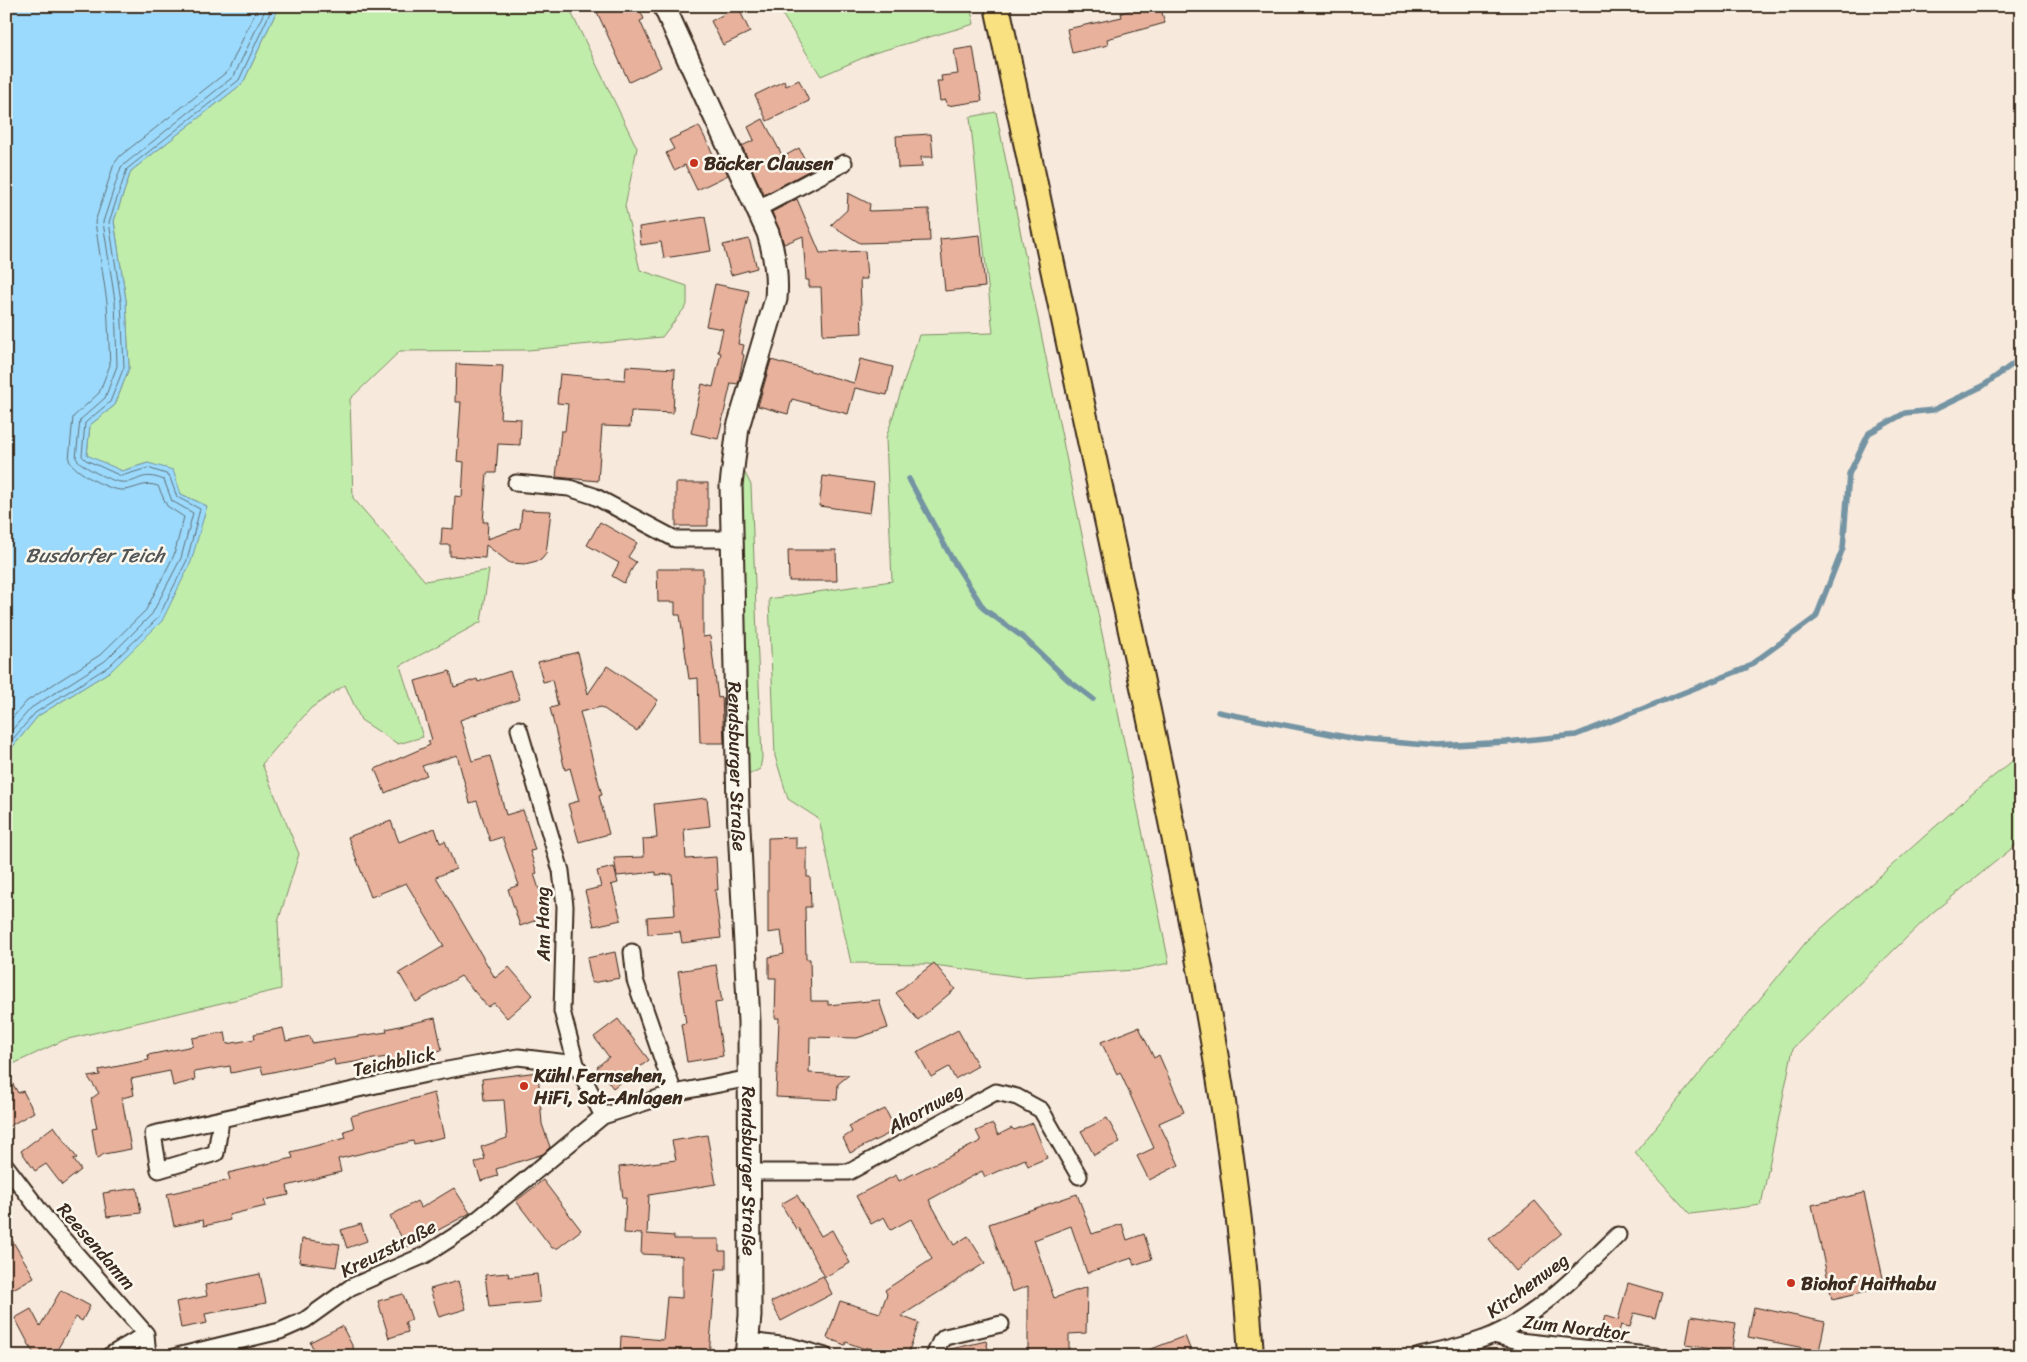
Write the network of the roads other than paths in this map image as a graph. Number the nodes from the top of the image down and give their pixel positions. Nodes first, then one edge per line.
1 (664, 6) edge
2 (997, 6) edge
3 (844, 163) dead end
4 (757, 208) junction
5 (516, 483) dead end
6 (732, 539) junction
7 (519, 729) dead end
8 (632, 952) dead end
9 (576, 1064) junction
10 (750, 1078) junction
11 (674, 1093) junction
12 (603, 1116) junction
13 (221, 1120) junction
14 (6, 1166) edge
15 (751, 1172) junction
16 (1079, 1176) dead end
17 (1618, 1235) dead end
18 (1001, 1324) dead end
19 (146, 1334) junction
20 (1493, 1335) junction
21 (747, 1349) edge
22 (109, 1356) edge
23 (148, 1356) edge
24 (177, 1356) edge
25 (825, 1356) edge
26 (934, 1356) edge
27 (1251, 1356) edge
28 (1419, 1356) edge
29 (1656, 1356) edge

1 - 4 street, Rendsburger Straße
2 - 27 main road
3 - 4 street
4 - 6 street, Rendsburger Straße
5 - 6 street
6 - 10 street, Rendsburger Straße
7 - 9 street, Am Hang
8 - 11 street
9 - 12 street, Am Hang
9 - 13 street, Teichblick
10 - 11 street, Kreuzstraße
10 - 15 street, Rendsburger Straße
11 - 12 street, Kreuzstraße
12 - 24 street, Kreuzstraße
13 - 13 street, Teichblick
14 - 19 street, Reesendamm
15 - 16 street, Ahornweg
15 - 21 street, Rendsburger Straße
17 - 20 street, Kirchenweg
18 - 26 street
19 - 22 street
19 - 23 street
20 - 28 street, Kirchenweg
20 - 29 street, Zum Nordtor
21 - 25 street

